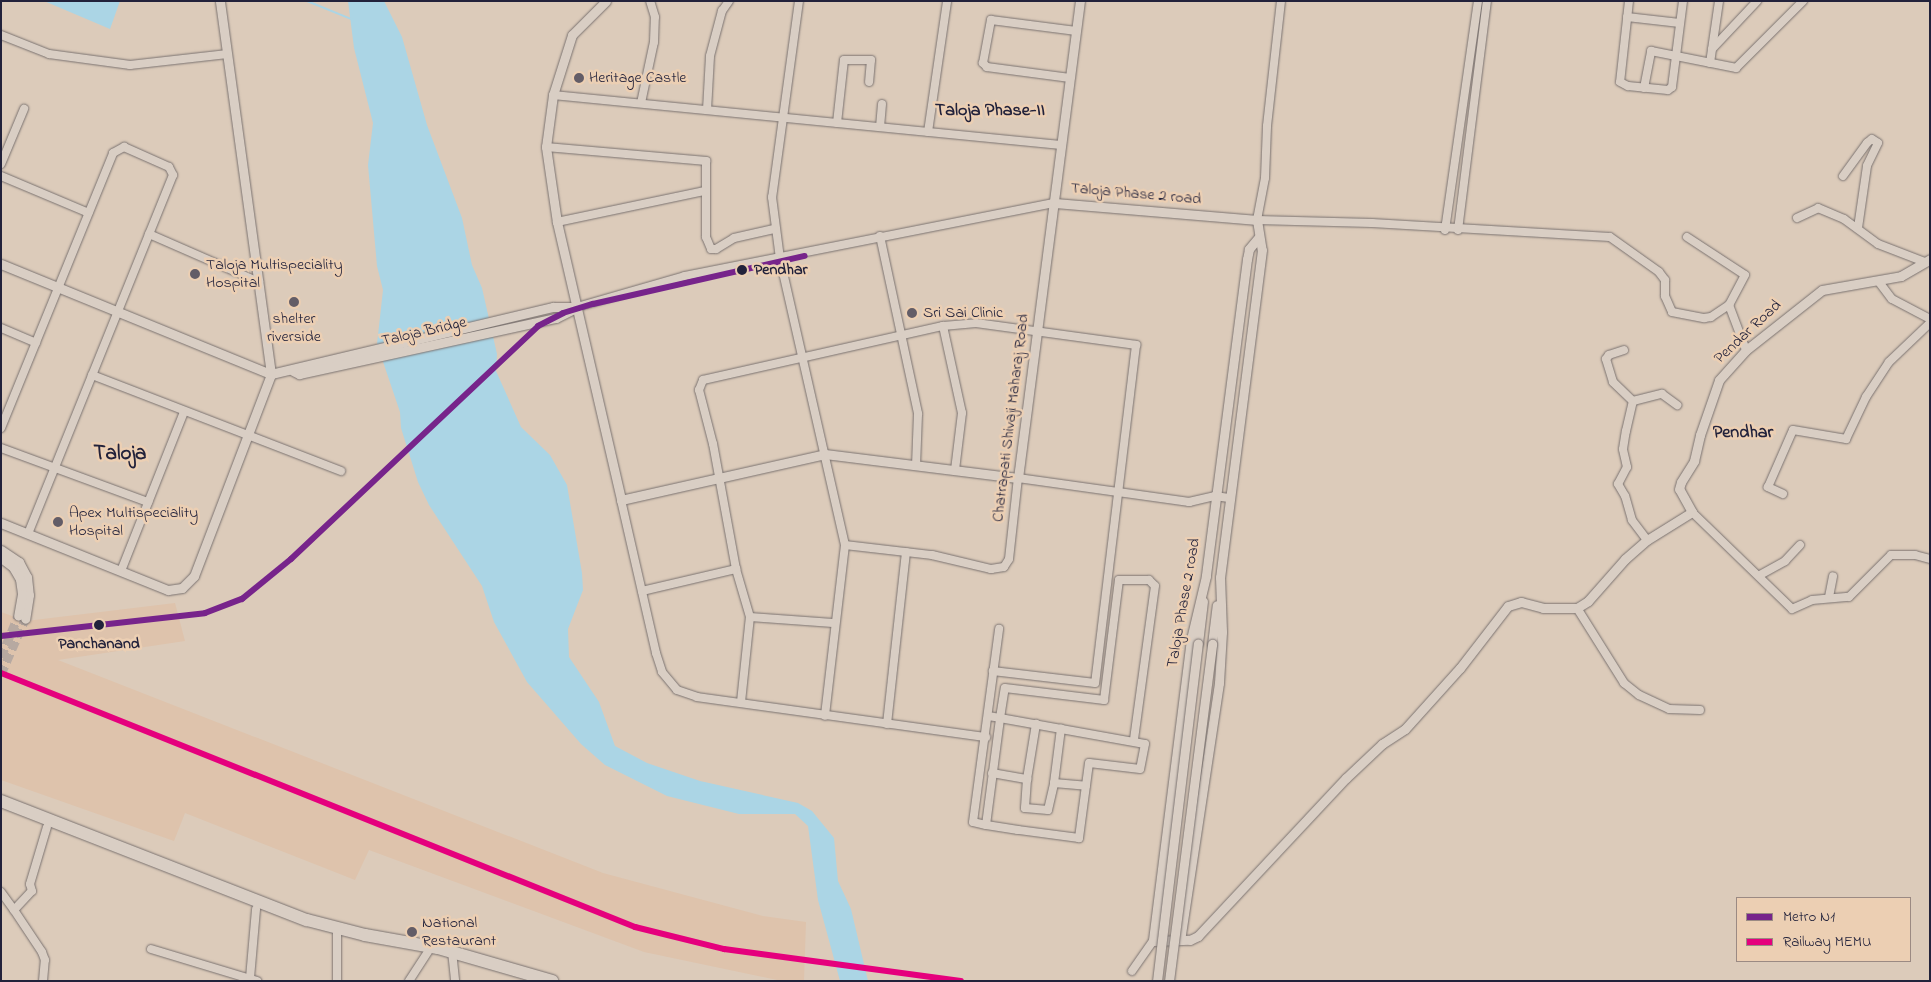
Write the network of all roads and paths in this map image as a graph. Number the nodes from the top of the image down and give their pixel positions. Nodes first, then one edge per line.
1 (220, 1) edge
2 (606, 1) edge
3 (650, 1) edge
4 (729, 1) edge
5 (799, 1) edge
6 (946, 1) edge
7 (1080, 1) edge
8 (1282, 1) edge
9 (1478, 1) edge
10 (1487, 1) edge
11 (1629, 1) edge
12 (1683, 1) edge
13 (1719, 1) edge
14 (1757, 1) edge
15 (1803, 1) edge
16 (1628, 17) junction
17 (1680, 23) junction
18 (1076, 31) junction
19 (1, 35) edge
20 (1712, 49) junction
21 (227, 54) junction
22 (1676, 56) junction
23 (1710, 62) junction
24 (1070, 78) junction
25 (869, 82) dead end
26 (1644, 88) junction
27 (553, 95) junction
28 (641, 103) junction
29 (882, 104) dead end
30 (24, 109) dead end
31 (707, 110) junction
32 (781, 118) junction
33 (837, 124) junction
34 (880, 127) junction
35 (928, 132) junction
36 (1061, 145) junction
37 (546, 147) junction
38 (1, 164) edge
39 (1, 176) edge
40 (1843, 176) dead end
41 (704, 191) junction
42 (1054, 203) junction
43 (89, 213) junction
44 (1797, 218) dead end
45 (1257, 220) junction
46 (557, 222) junction
47 (1858, 228) junction
48 (774, 229) junction
49 (1445, 230) junction
50 (1458, 230) junction
51 (149, 234) junction
52 (880, 236) junction
53 (1258, 237) junction
54 (1687, 237) dead end
55 (780, 259) junction
56 (1927, 260) edge
57 (1, 264) edge
58 (259, 282) junction
59 (1880, 282) junction
60 (59, 288) junction
61 (1729, 305) junction
62 (576, 307) junction
63 (118, 312) junction
64 (1930, 319) edge
65 (1930, 323) edge
66 (943, 326) junction
67 (1, 328) edge
68 (1036, 331) junction
69 (900, 336) junction
70 (36, 343) junction
71 (1624, 350) dead end
72 (1746, 350) junction
73 (803, 360) junction
74 (336, 363) junction
75 (272, 374) junction
76 (92, 375) junction
77 (1633, 401) junction
78 (1677, 405) dead end
79 (184, 412) junction
80 (1, 428) edge
81 (250, 438) junction
82 (1, 448) edge
83 (825, 454) junction
84 (916, 465) junction
85 (54, 470) junction
86 (955, 470) junction
87 (341, 471) dead end
88 (720, 478) junction
89 (1018, 478) junction
90 (1119, 492) junction
91 (1784, 494) dead end
92 (1215, 496) junction
93 (1230, 498) junction
94 (621, 500) junction
95 (148, 502) junction
96 (1692, 512) junction
97 (1, 523) edge
98 (28, 534) junction
99 (1647, 540) junction
100 (845, 545) junction
101 (1800, 545) dead end
102 (1, 550) edge
103 (906, 552) junction
104 (1, 558) edge
105 (1930, 559) edge
106 (736, 569) junction
107 (121, 571) junction
108 (1760, 575) junction
109 (1206, 576) junction
110 (1833, 576) dead end
111 (1220, 578) junction
112 (642, 591) junction
113 (1829, 597) junction
114 (1105, 600) junction
115 (1116, 602) junction
116 (1577, 608) junction
117 (750, 617) junction
118 (834, 624) junction
119 (999, 630) dead end
120 (1099, 654) junction
121 (1110, 655) junction
122 (993, 671) junction
123 (741, 702) junction
124 (1700, 710) dead end
125 (825, 716) junction
126 (988, 716) junction
127 (1000, 718) junction
128 (887, 724) junction
129 (1036, 724) junction
130 (1061, 728) junction
131 (986, 737) junction
132 (1134, 740) junction
133 (992, 773) junction
134 (1027, 779) junction
135 (1054, 783) junction
136 (1086, 786) junction
137 (1, 801) edge
138 (1, 809) edge
139 (986, 826) junction
140 (47, 827) junction
141 (1, 892) edge
142 (256, 908) junction
143 (14, 910) junction
144 (337, 933) junction
145 (1180, 940) junction
146 (1153, 941) junction
147 (151, 950) dead end
148 (428, 952) junction
149 (452, 955) junction
150 (1132, 971) dead end
151 (254, 979) edge
152 (43, 981) edge
153 (337, 981) edge
154 (409, 981) edge
155 (455, 981) edge
156 (526, 981) edge
157 (552, 981) edge
158 (1157, 981) edge
159 (1170, 981) edge

1 - 21 street
2 - 27 street
3 - 28 street
4 - 31 street
5 - 32 street
6 - 35 street
7 - 18 street, Chatrapati Shivaji Maharaj Road
8 - 45 street
9 - 49 street
10 - 50 street
11 - 16 street
12 - 17 street
13 - 20 street
14 - 20 street
15 - 23 street
16 - 17 street
16 - 26 street
17 - 22 street
18 - 24 street, Chatrapati Shivaji Maharaj Road
18 - 24 street
19 - 21 street
20 - 23 street
21 - 58 street
22 - 23 street
22 - 26 street
22 - 26 street
24 - 36 street, Chatrapati Shivaji Maharaj Road
25 - 33 street
27 - 28 street
27 - 37 street
28 - 31 street
29 - 34 street
30 - 38 street
31 - 32 street
32 - 33 street
32 - 48 street
33 - 34 street
34 - 35 street
35 - 36 street
36 - 42 street, Chatrapati Shivaji Maharaj Road
37 - 41 street
37 - 46 street
39 - 43 street
40 - 47 street
41 - 46 street
41 - 48 street
42 - 45 street, Taloja Phase 2 road
42 - 52 street
42 - 68 street, Chatrapati Shivaji Maharaj Road
43 - 51 street
43 - 60 street
44 - 47 street
45 - 49 street
45 - 53 street, Taloja Phase 2 road
46 - 62 street
47 - 56 street
48 - 55 street
49 - 50 street
50 - 61 street
51 - 58 street
51 - 63 street
52 - 55 street
52 - 69 street
53 - 92 street, Taloja Phase 2 road
53 - 93 street, Taloja Phase 2 road
54 - 61 street
55 - 62 street
55 - 73 street
56 - 59 street, Pendar Road
57 - 60 street
58 - 75 street
59 - 64 street
59 - 72 street, Pendar Road
60 - 63 street
60 - 70 street
61 - 72 street
62 - 74 street, Taloja Bridge
62 - 74 street, Taloja Bridge
62 - 94 street
63 - 75 street
63 - 76 street
65 - 91 street
66 - 68 street
66 - 69 street
66 - 86 street
67 - 70 street
68 - 89 street, Chatrapati Shivaji Maharaj Road
68 - 90 street
69 - 73 street
69 - 84 street
70 - 80 street
71 - 77 street
72 - 96 street, Pendar Road
73 - 83 street
73 - 88 street
74 - 75 street
75 - 81 street
76 - 79 street
76 - 85 street
77 - 78 street
77 - 99 street
79 - 81 street
79 - 95 street
81 - 87 street
81 - 107 street
82 - 85 street
83 - 84 street
83 - 88 street
83 - 100 street
84 - 86 street
85 - 95 street
85 - 98 street
86 - 89 street
88 - 94 street
88 - 106 street
89 - 90 street
89 - 103 street, Chatrapati Shivaji Maharaj Road
90 - 92 street
90 - 114 street
92 - 93 street
92 - 109 street, Taloja Phase 2 road
93 - 111 street, Taloja Phase 2 road
94 - 112 street
95 - 107 street
96 - 99 street
96 - 108 street
97 - 98 street
98 - 107 street
99 - 116 street
100 - 103 street
100 - 118 street
101 - 108 street
102 - 104 street
103 - 128 street
105 - 113 street
106 - 112 street
106 - 117 street
108 - 113 street
109 - 146 street, Taloja Phase 2 road
109 - 158 street, bridge
110 - 113 street
111 - 145 street, Taloja Phase 2 road
111 - 159 street, bridge
112 - 123 street
114 - 115 street
114 - 120 street
115 - 121 street
115 - 132 street
116 - 124 street
116 - 145 street
117 - 118 street
117 - 123 street
118 - 125 street
119 - 122 street
120 - 121 street
120 - 122 street
121 - 127 street
122 - 126 street
123 - 125 street
125 - 128 street
126 - 127 street
126 - 131 street
127 - 129 street
127 - 133 street
128 - 131 street
129 - 130 street
129 - 134 street
130 - 132 street
130 - 135 street
131 - 139 street
132 - 136 street
133 - 134 street
133 - 139 street
134 - 135 street
135 - 136 street
136 - 139 street
137 - 144 highway
138 - 140 highway
140 - 142 highway
140 - 143 street
141 - 143 street
142 - 144 highway
142 - 151 street
143 - 152 street
144 - 148 highway
144 - 149 highway
144 - 153 street
145 - 146 street
146 - 150 street, Taloja Phase 2 road
147 - 151 street
148 - 149 highway
148 - 154 street
149 - 155 street
149 - 156 highway
149 - 157 highway

